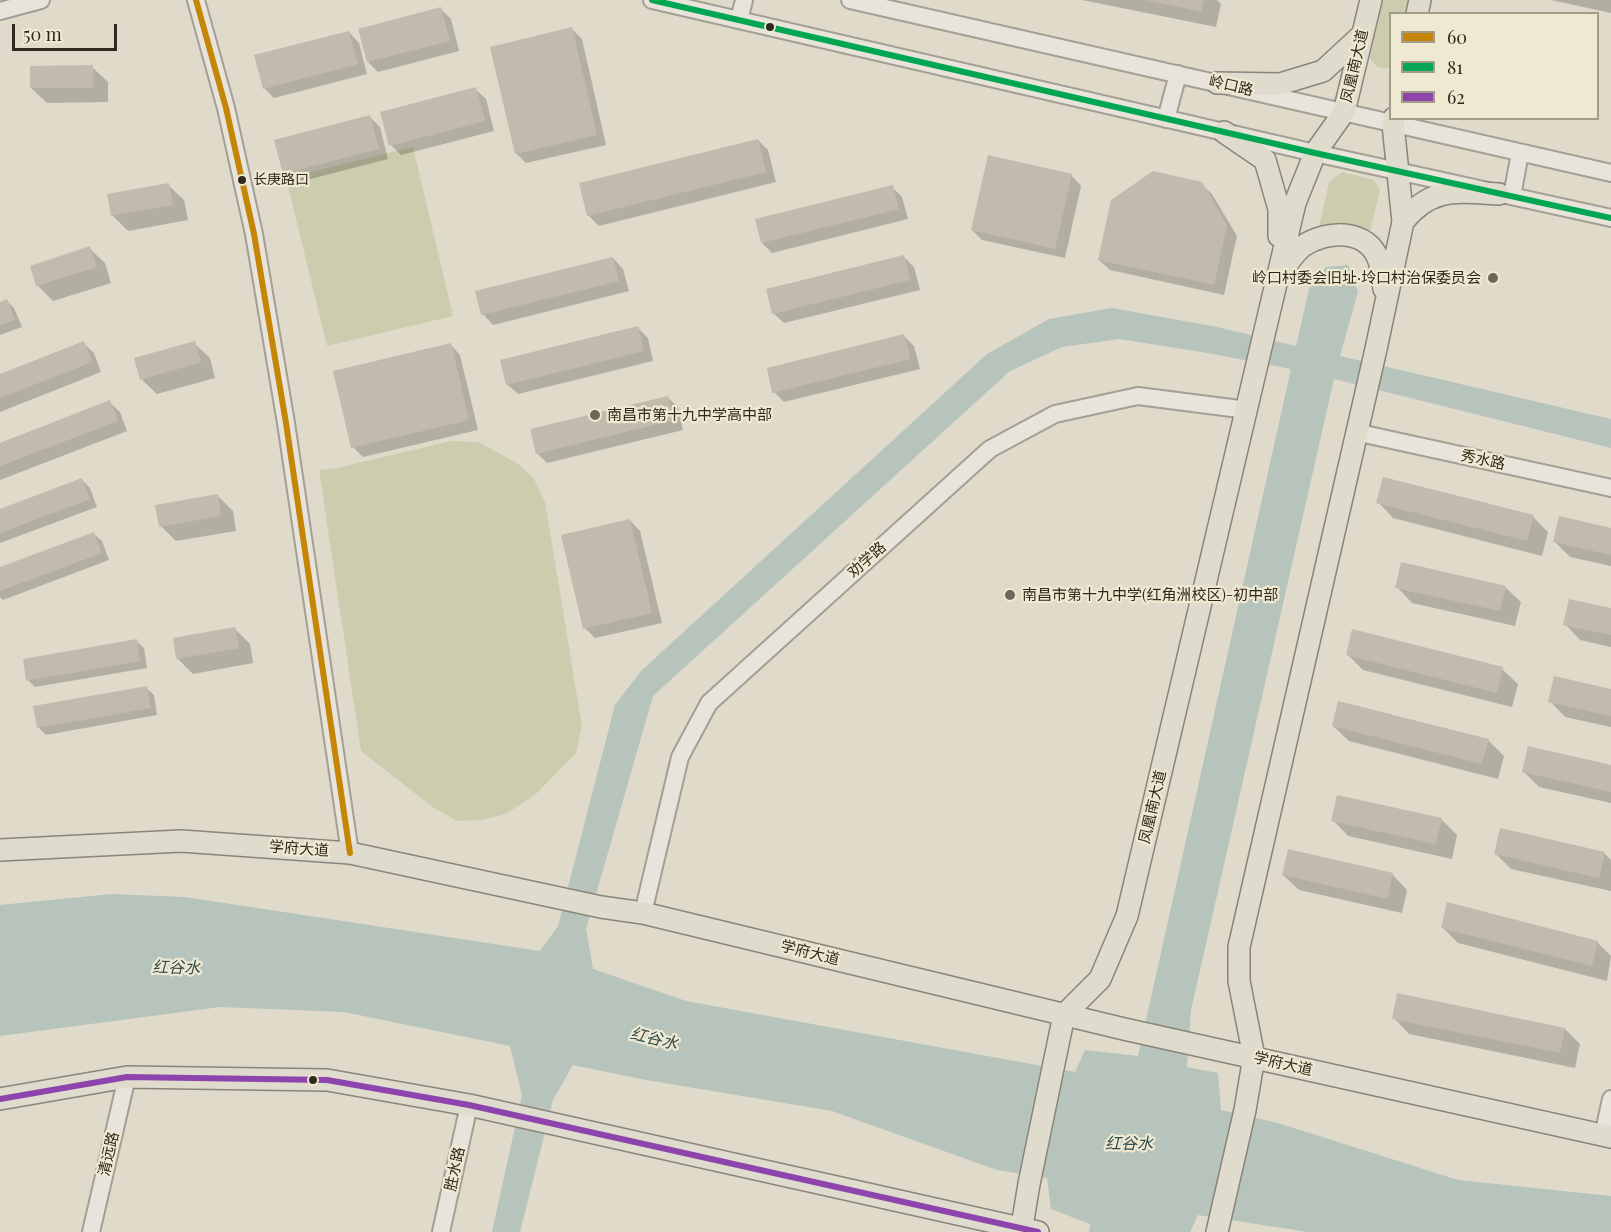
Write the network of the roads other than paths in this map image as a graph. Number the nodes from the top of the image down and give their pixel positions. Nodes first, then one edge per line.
1 (41, 0) edge
2 (196, 0) edge
3 (652, 0) edge
4 (744, 0) edge
5 (850, 0) edge
6 (1371, 0) edge
7 (0, 11) edge
8 (739, 20) junction
9 (1363, 34) junction
10 (1178, 74) junction
11 (1217, 83) junction
12 (1344, 112) junction
13 (1166, 119) junction
14 (1394, 121) edge
15 (1224, 132) junction
16 (1315, 153) junction
17 (1520, 153) junction
18 (1397, 171) junction
19 (1611, 173) edge
20 (1506, 195) junction
21 (1611, 218) edge
22 (1403, 222) junction
23 (1278, 276) junction
24 (1386, 298) junction
25 (1247, 410) junction
26 (1355, 432) junction
27 (1611, 488) edge
28 (0, 850) edge
29 (350, 852) junction
30 (643, 913) junction
31 (1064, 1015) junction
32 (1254, 1057) junction
33 (127, 1077) junction
34 (0, 1099) edge
35 (1611, 1099) edge
36 (468, 1106) junction
37 (1607, 1136) edge
38 (1218, 1230) edge
39 (1027, 1231) edge
40 (91, 1232) edge
41 (441, 1232) edge

1 - 7 street
2 - 29 street
3 - 8 street
4 - 8 street
5 - 10 street, 岭口路
6 - 9 main road, 凤凰南大道
8 - 13 street
9 - 11 main road
9 - 12 main road, 凤凰南大道
10 - 11 street, 岭口路
10 - 13 street
11 - 12 street, 岭口路
12 - 14 street, 岭口路
12 - 16 main road, 凤凰南大道
13 - 15 street
14 - 17 street, 岭口路
14 - 18 main road
15 - 16 street
15 - 23 main road
16 - 18 street
16 - 23 main road, 凤凰南大道
17 - 19 street, 岭口路
17 - 20 street
18 - 20 street
18 - 22 main road
20 - 21 street
20 - 22 main road
22 - 24 main road
23 - 24 main road
23 - 25 main road, 凤凰南大道
24 - 26 main road
25 - 30 street, 劝学路
25 - 31 main road, 凤凰南大道
26 - 27 street, 秀水路
26 - 32 main road
28 - 29 main road, 学府大道
29 - 30 main road, 学府大道
30 - 31 main road, 学府大道
31 - 32 main road, 学府大道
31 - 39 main road
32 - 37 main road, 学府大道
32 - 38 main road
33 - 34 main road
33 - 36 main road
33 - 40 street, 清远路
35 - 37 street
36 - 39 main road
36 - 41 street, 胜水路

